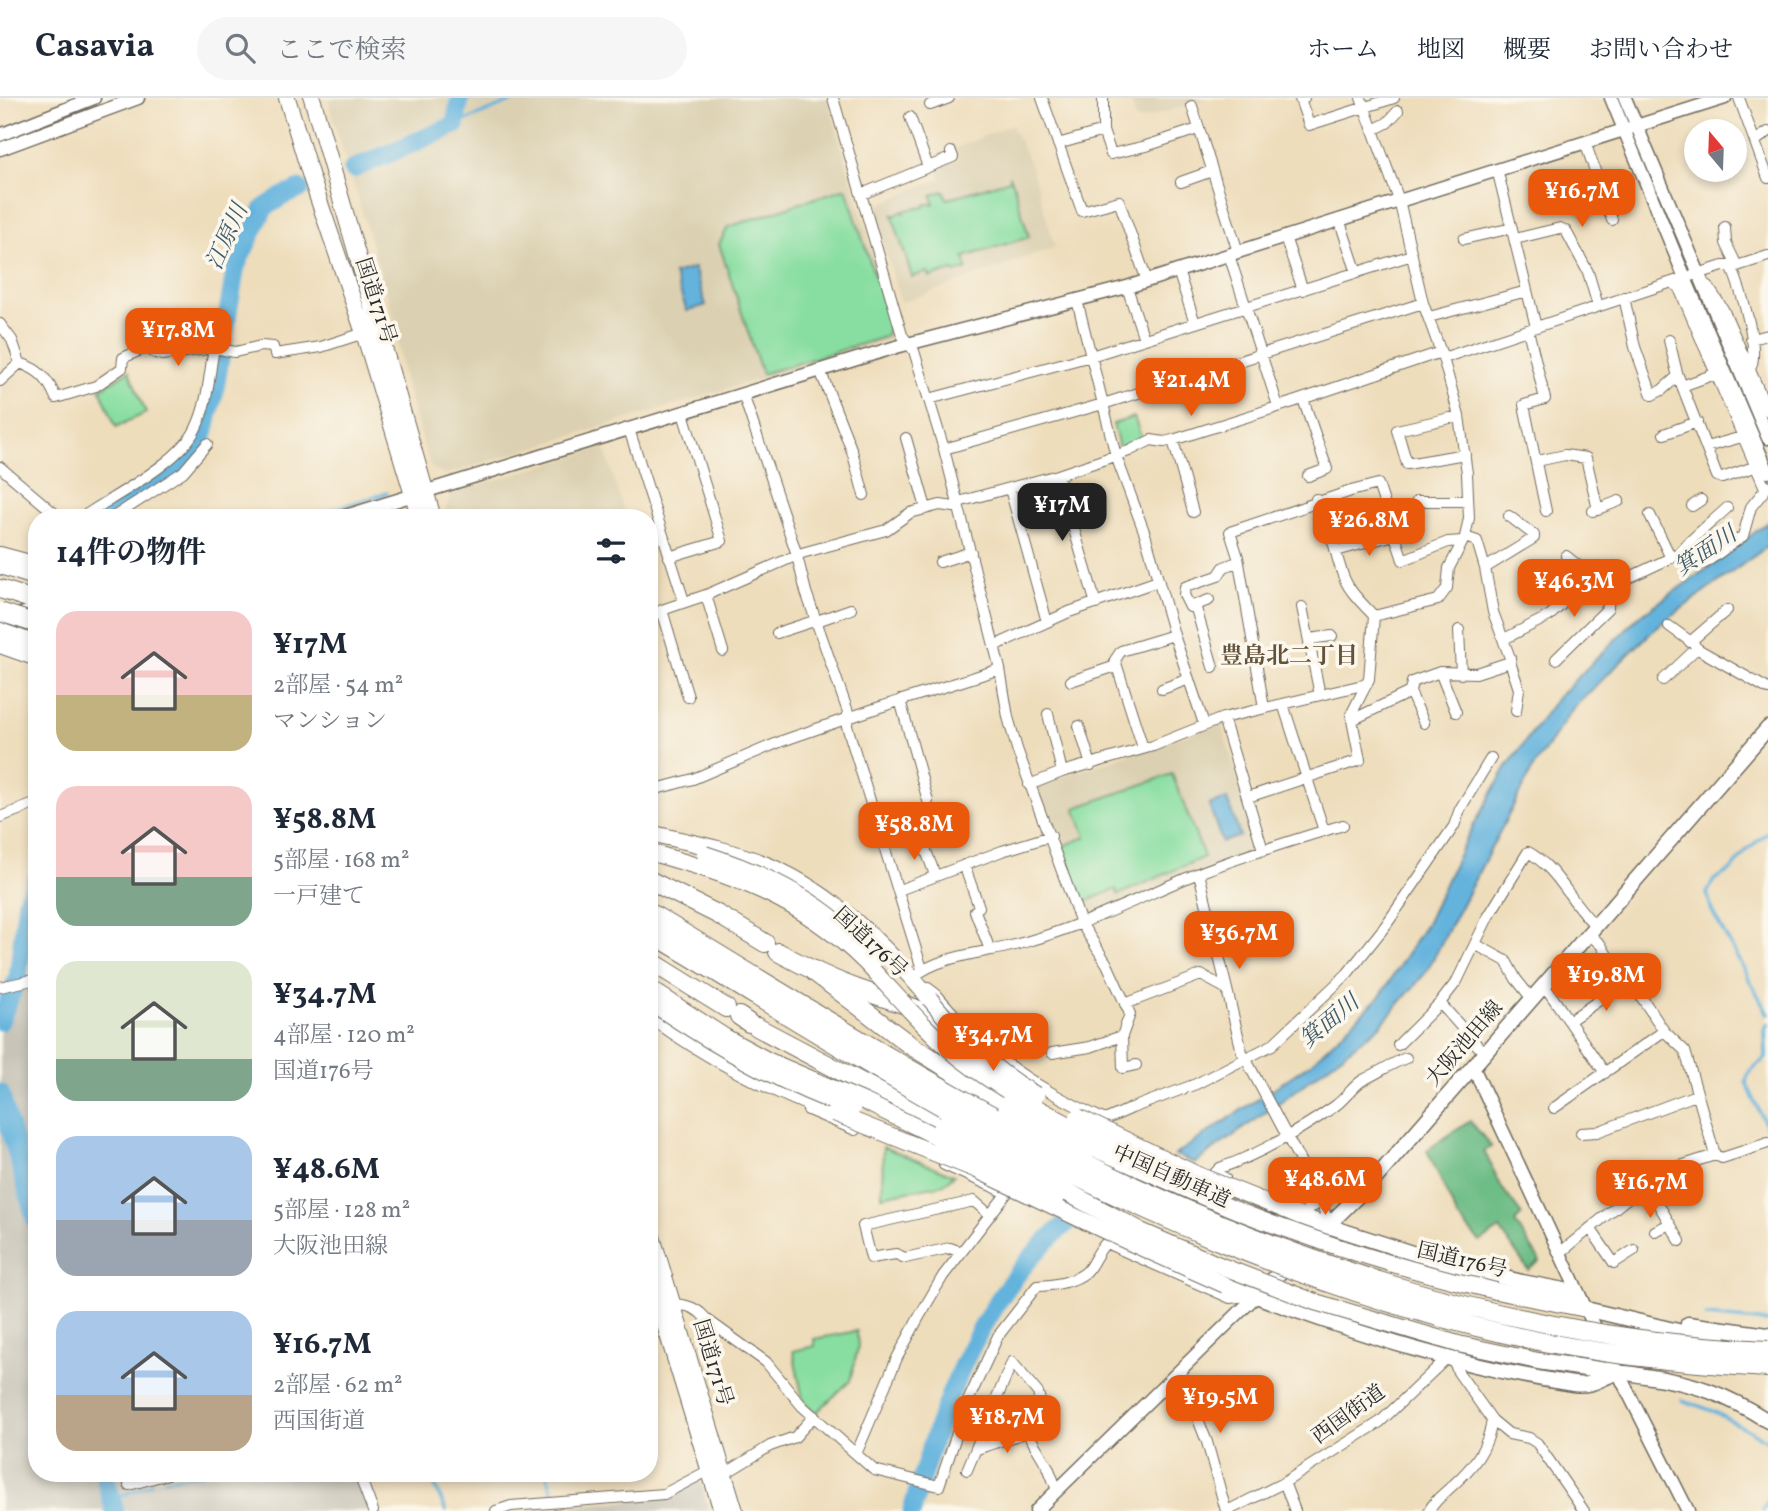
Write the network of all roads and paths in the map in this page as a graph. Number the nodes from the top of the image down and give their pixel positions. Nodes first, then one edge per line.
1 (94, 98) edge
2 (138, 98) edge
3 (287, 98) edge
4 (312, 98) edge
5 (833, 98) edge
6 (949, 98) edge
7 (1042, 98) edge
8 (1103, 98) edge
9 (1304, 98) edge
10 (1394, 98) edge
11 (1611, 98) edge
12 (1625, 98) edge
13 (1725, 98) edge
14 (1739, 98) edge
15 (1363, 103) edge
16 (930, 105) dead end
17 (1192, 106) dead end
18 (1398, 111) dead end
19 (910, 117) dead end
20 (1637, 126) junction
21 (1198, 129) junction
22 (1373, 130) junction
23 (1623, 130) junction
24 (1104, 131) junction
25 (1768, 132) edge
26 (0, 135) edge
27 (1755, 141) junction
28 (1585, 142) junction
29 (1058, 144) junction
30 (0, 149) edge
31 (951, 152) dead end
32 (928, 167) junction
33 (1497, 169) junction
34 (1212, 171) junction
35 (1768, 178) edge
36 (1181, 182) dead end
37 (862, 194) junction
38 (1399, 200) junction
39 (1339, 219) junction
40 (1612, 220) dead end
41 (1725, 227) dead end
42 (1514, 233) junction
43 (1285, 237) junction
44 (1464, 239) dead end
45 (1233, 253) junction
46 (1412, 255) junction
47 (1768, 256) edge
48 (1734, 266) junction
49 (1178, 271) junction
50 (1357, 273) junction
51 (1685, 278) junction
52 (1146, 281) junction
53 (1127, 287) junction
54 (1303, 290) junction
55 (1527, 291) junction
56 (1625, 297) junction
57 (1077, 300) junction
58 (1423, 303) junction
59 (1598, 306) junction
60 (1247, 308) junction
61 (1429, 317) junction
62 (1195, 323) junction
63 (0, 324) edge
64 (1532, 329) junction
65 (363, 333) junction
66 (1768, 335) edge
67 (1751, 339) junction
68 (1144, 340) junction
69 (1669, 340) dead end
70 (908, 344) junction
71 (214, 348) junction
72 (1261, 354) junction
73 (1442, 355) junction
74 (1091, 356) junction
75 (20, 363) junction
76 (820, 370) junction
77 (1714, 374) junction
78 (1740, 376) junction
79 (0, 381) edge
80 (1680, 381) junction
81 (1763, 389) edge
82 (743, 394) junction
83 (929, 399) junction
84 (1303, 399) junction
85 (1103, 404) junction
86 (1278, 406) junction
87 (1768, 411) edge
88 (683, 413) junction
89 (1459, 416) junction
90 (1697, 422) junction
91 (629, 429) junction
92 (1664, 434) dead end
93 (1742, 437) junction
94 (906, 438) dead end
95 (1768, 438) edge
96 (1173, 440) junction
97 (207, 444) dead end
98 (1706, 447) junction
99 (944, 449) junction
100 (1465, 453) junction
101 (1116, 456) junction
102 (1537, 461) junction
103 (0, 467) edge
104 (1754, 467) junction
105 (1768, 472) edge
106 (1059, 475) junction
107 (1308, 475) dead end
108 (1767, 487) edge
109 (1010, 489) junction
110 (419, 494) junction
111 (864, 495) dead end
112 (1318, 500) junction
113 (1417, 501) dead end
114 (1468, 501) junction
115 (1619, 501) dead end
116 (958, 503) junction
117 (926, 508) junction
118 (1727, 508) dead end
119 (49, 509) edge
120 (95, 509) edge
121 (126, 509) edge
122 (369, 509) edge
123 (420, 509) edge
124 (428, 509) edge
125 (654, 509) edge
126 (1546, 511) dead end
127 (1193, 512) dead end
128 (1650, 515) dead end
129 (1509, 516) dead end
130 (658, 522) edge
131 (1394, 535) junction
132 (1464, 539) junction
133 (1336, 551) junction
134 (971, 552) junction
135 (0, 555) edge
136 (1566, 556) dead end
137 (669, 557) junction
138 (797, 557) junction
139 (1674, 557) junction
140 (940, 562) dead end
141 (1237, 562) junction
142 (28, 563) edge
143 (0, 566) edge
144 (1485, 568) junction
145 (28, 575) edge
146 (1592, 577) junction
147 (1158, 582) junction
148 (1609, 587) junction
149 (0, 589) edge
150 (706, 595) junction
151 (28, 598) edge
152 (1209, 600) dead end
153 (684, 601) junction
154 (1096, 604) junction
155 (1195, 605) junction
156 (1303, 607) dead end
157 (851, 609) dead end
158 (662, 610) junction
159 (1727, 610) dead end
160 (0, 612) edge
161 (28, 612) edge
162 (658, 612) edge
163 (1374, 616) junction
164 (817, 620) junction
165 (0, 621) edge
166 (28, 621) edge
167 (1047, 622) junction
168 (1669, 626) dead end
169 (1459, 630) dead end
170 (0, 631) edge
171 (777, 633) dead end
172 (1174, 635) junction
173 (1332, 636) dead end
174 (1309, 639) junction
175 (1504, 639) junction
176 (28, 642) edge
177 (0, 645) edge
178 (1693, 645) junction
179 (994, 646) junction
180 (723, 651) dead end
181 (28, 655) edge
182 (1556, 659) dead end
183 (1510, 662) junction
184 (1116, 666) junction
185 (1213, 667) dead end
186 (1000, 669) junction
187 (1440, 672) junction
188 (1461, 674) junction
189 (1189, 679) junction
190 (1663, 680) dead end
191 (1071, 681) dead end
192 (1367, 684) junction
193 (1162, 689) dead end
194 (1768, 689) edge
195 (1410, 692) junction
196 (1320, 695) junction
197 (688, 697) dead end
198 (900, 700) junction
199 (1283, 704) junction
200 (1264, 708) junction
201 (1516, 711) dead end
202 (1456, 712) dead end
203 (1048, 714) dead end
204 (847, 718) junction
205 (1223, 718) junction
206 (1352, 720) junction
207 (1424, 723) dead end
208 (1204, 724) junction
209 (1079, 726) dead end
210 (1768, 728) edge
211 (1143, 748) junction
212 (1491, 758) dead end
213 (1091, 765) junction
214 (1062, 772) junction
215 (1307, 778) junction
216 (1029, 785) junction
217 (658, 789) edge
218 (1248, 797) junction
219 (928, 801) dead end
220 (28, 806) edge
221 (0, 817) edge
222 (1343, 825) dead end
223 (1324, 831) junction
224 (658, 835) edge
225 (1051, 836) junction
226 (922, 839) dead end
227 (658, 841) edge
228 (1263, 850) junction
229 (658, 855) edge
230 (964, 865) junction
231 (1199, 873) junction
232 (935, 875) junction
233 (658, 884) edge
234 (899, 890) junction
235 (658, 917) edge
236 (1081, 923) junction
237 (1592, 930) junction
238 (658, 937) edge
239 (1475, 944) junction
240 (990, 950) junction
241 (658, 966) edge
242 (813, 971) junction
243 (917, 974) junction
244 (28, 981) edge
245 (1627, 981) junction
246 (5, 985) edge
247 (1544, 985) junction
248 (1227, 989) junction
249 (658, 994) edge
250 (1532, 999) junction
251 (1440, 1003) junction
252 (1125, 1004) junction
253 (928, 1005) junction
254 (658, 1007) edge
255 (658, 1019) edge
256 (1569, 1021) junction
257 (749, 1022) junction
258 (929, 1030) junction
259 (1664, 1031) junction
260 (961, 1036) joint
261 (1122, 1036) junction
262 (1398, 1045) dead end
263 (1052, 1053) dead end
264 (1485, 1054) junction
265 (1245, 1058) junction
266 (1406, 1058) dead end
267 (1136, 1065) dead end
268 (1473, 1067) junction
269 (1605, 1073) junction
270 (774, 1088) junction
271 (1696, 1095) junction
272 (1554, 1108) dead end
273 (834, 1113) junction
274 (1105, 1120) junction
275 (1581, 1133) dead end
276 (1287, 1138) junction
277 (1768, 1143) edge
278 (956, 1147) junction
279 (1715, 1155) junction
280 (1646, 1182) junction
281 (1007, 1193) junction
282 (1319, 1196) junction
283 (1211, 1199) junction
284 (1301, 1213) junction
285 (990, 1215) junction
286 (1670, 1224) junction
287 (1328, 1226) junction
288 (1590, 1228) junction
289 (1138, 1230) junction
290 (1655, 1231) dead end
291 (1681, 1241) dead end
292 (1634, 1250) dead end
293 (961, 1252) junction
294 (1561, 1252) junction
295 (1256, 1296) junction
296 (660, 1305) edge
297 (1586, 1309) junction
298 (1768, 1335) edge
299 (1768, 1350) edge
300 (1452, 1354) junction
301 (1768, 1366) edge
302 (1179, 1371) junction
303 (1619, 1373) junction
304 (814, 1416) junction
305 (1492, 1420) junction
306 (1768, 1421) edge
307 (1027, 1432) junction
308 (977, 1449) junction
309 (857, 1452) junction
310 (967, 1470) dead end
311 (717, 1472) junction
312 (140, 1482) edge
313 (362, 1482) edge
314 (1284, 1482) junction
315 (130, 1485) dead end
316 (1057, 1490) junction
317 (373, 1511) edge
318 (496, 1511) edge
319 (722, 1511) edge
320 (735, 1511) edge
321 (1036, 1511) edge
322 (1227, 1511) edge
323 (1295, 1511) edge
324 (1429, 1511) edge
325 (1584, 1511) edge
326 (1688, 1511) edge

1 - 26 street
2 - 30 street
3 - 65 highway, 国道171号
4 - 110 highway, 国道171号
5 - 37 street
6 - 16 street
7 - 29 street
8 - 24 street
9 - 15 street
10 - 15 street
11 - 23 street
12 - 20 street
13 - 20 street
14 - 27 street
15 - 22 street
17 - 21 street
18 - 22 street
19 - 32 street
20 - 23 street
20 - 51 street
21 - 24 street
21 - 34 street
22 - 38 street
23 - 28 street
23 - 51 street
24 - 29 street
25 - 27 street
27 - 35 street
28 - 33 street
28 - 40 street
29 - 52 street
31 - 32 street
32 - 37 street
33 - 38 street
33 - 42 street
34 - 36 street
34 - 45 street
37 - 70 street
38 - 39 street
38 - 46 street
39 - 43 street
39 - 50 street
41 - 48 street
42 - 44 street
42 - 55 street
42 - 59 street
43 - 45 street
43 - 54 street
45 - 49 street
45 - 60 street
46 - 50 street
46 - 58 street
47 - 48 street
48 - 51 street
48 - 67 street
49 - 52 street
49 - 62 street
50 - 54 street
51 - 56 street
51 - 77 street
51 - 78 street
51 - 78 street
52 - 53 street
53 - 57 street
53 - 68 street
54 - 60 street
55 - 61 street
55 - 64 street
56 - 59 street
56 - 80 street
57 - 70 street
57 - 74 street
58 - 61 street
58 - 72 street
59 - 64 street
60 - 62 street
60 - 72 street
61 - 73 street
62 - 68 street
63 - 75 street
64 - 73 street
64 - 102 street
65 - 71 street
65 - 110 highway, 国道171号
66 - 67 street
67 - 78 street
68 - 74 street
69 - 80 street
70 - 76 street
70 - 83 street
71 - 75 street
71 - 120 street
72 - 85 street
72 - 86 street
73 - 84 street
73 - 89 street
74 - 83 street
74 - 85 street
75 - 79 street
76 - 82 street
76 - 111 street
77 - 80 street
77 - 93 street
78 - 81 street
78 - 95 street
78 - 105 street
80 - 90 street
81 - 87 street
82 - 88 street
82 - 138 street
83 - 99 street
84 - 86 street
84 - 107 street
85 - 99 street
85 - 101 street
86 - 96 street
88 - 91 street
88 - 137 street
89 - 100 street
89 - 100 street
90 - 92 street
90 - 98 street
91 - 110 street
91 - 125 street
93 - 98 street
93 - 104 street
94 - 117 street
96 - 101 street
96 - 127 street
97 - 121 street
98 - 104 street
99 - 116 street
100 - 114 street
101 - 106 street
101 - 147 street
102 - 115 street
102 - 126 street
103 - 119 street
104 - 108 street
106 - 109 street
106 - 154 street
108 - 139 street
109 - 116 street
109 - 167 street
110 - 122 street
110 - 123 highway, 国道171号
110 - 124 highway, 国道171号
112 - 131 street
112 - 133 street
112 - 141 street
113 - 114 street
114 - 132 street
116 - 117 street
116 - 134 street
117 - 138 street
118 - 139 street
128 - 139 street
129 - 144 street
130 - 137 street
131 - 132 street
131 - 133 street
132 - 144 street
132 - 163 street
133 - 163 street
134 - 140 street
134 - 179 street
135 - 142 highway
136 - 146 street
137 - 153 street
138 - 150 street
138 - 164 street
139 - 148 street
141 - 155 street
141 - 200 street
143 - 145 highway
144 - 175 street
146 - 148 street
146 - 175 street
147 - 154 street
147 - 172 street
148 - 182 street
149 - 151 highway
150 - 153 street
150 - 180 street
152 - 155 street
153 - 158 street
154 - 167 street
155 - 185 street
156 - 174 street
157 - 164 street
158 - 162 street
158 - 197 street
159 - 178 street
160 - 166 highway, bridge
161 - 165 street
163 - 192 street
164 - 171 street
164 - 204 street
167 - 179 street
168 - 178 street
169 - 188 street
170 - 176 highway
172 - 184 street
172 - 189 street
173 - 174 street
174 - 196 street
175 - 183 street
177 - 181 highway
178 - 190 street
178 - 194 street
179 - 186 street
183 - 188 street
183 - 201 street
184 - 191 street
184 - 211 street
186 - 198 street
186 - 216 street
187 - 188 street
187 - 195 street
187 - 202 street
189 - 193 street
189 - 208 street
192 - 196 street
192 - 206 street
195 - 206 street
195 - 207 street
196 - 199 street
198 - 204 street
198 - 219 street
199 - 200 street
199 - 215 street
200 - 205 street
203 - 214 street
204 - 217 street
204 - 234 street
205 - 208 street
205 - 218 street
206 - 215 street
208 - 211 street
209 - 213 street
210 - 237 main road, 大阪池田線
211 - 213 street
212 - 265 street
213 - 214 street
214 - 216 street
215 - 218 street
215 - 223 street
216 - 225 street
218 - 228 street
220 - 221 street
222 - 223 street
223 - 228 street
224 - 243 highway
225 - 230 street
225 - 236 street
226 - 232 street
227 - 258 highway, bridge
228 - 231 street
229 - 258 highway, 国道176号, bridge
230 - 232 street
230 - 240 street
231 - 236 street
231 - 248 street
232 - 234 street
233 - 242 highway
234 - 243 street
235 - 299 highway, 中国自動車道, bridge
236 - 240 street
236 - 252 street
237 - 239 street
237 - 245 street
237 - 247 main road, 大阪池田線
238 - 301 highway, 中国自動車道, bridge
239 - 250 street
239 - 251 street
240 - 243 street
241 - 257 highway
242 - 253 highway
242 - 283 highway, bridge
243 - 253 highway
243 - 274 street
244 - 246 street
245 - 256 street
245 - 259 street
247 - 250 main road, 大阪池田線
247 - 256 street
248 - 252 street
248 - 265 street
249 - 278 highway, bridge
250 - 264 main road, 大阪池田線
251 - 262 street
251 - 264 street
252 - 261 street
253 - 260 highway, bridge
254 - 278 highway, bridge
255 - 270 highway
256 - 269 street
257 - 273 highway
257 - 289 highway, bridge
258 - 283 highway, 国道176号, bridge
259 - 269 street
259 - 271 street
260 - 284 highway, bridge
261 - 263 street
261 - 267 street
264 - 268 main road, 大阪池田線
265 - 274 street
265 - 276 street
266 - 276 street
268 - 287 main road, 大阪池田線
268 - 294 street
269 - 272 street
270 - 273 highway
270 - 281 street
271 - 275 street
271 - 279 street
273 - 295 highway, bridge
274 - 281 street
276 - 282 street
276 - 284 street
277 - 279 street
278 - 289 highway, bridge
279 - 280 street
280 - 286 street
280 - 288 street
281 - 285 street
282 - 284 street
282 - 287 street
283 - 297 highway, 国道176号, bridge
284 - 287 highway
285 - 293 street
285 - 293 street
286 - 290 street
286 - 291 street
287 - 295 main road, 大阪池田線
287 - 297 main road
288 - 292 street
288 - 294 street
289 - 300 highway, bridge
293 - 309 street
294 - 297 street
295 - 300 main road
295 - 302 street
295 - 309 street
296 - 304 street
296 - 311 highway, 国道171号
297 - 298 main road
297 - 301 main road
297 - 303 street
300 - 303 highway
300 - 305 street
300 - 314 street, 西国街道
302 - 316 street
302 - 322 street
303 - 306 main road
303 - 326 street
304 - 309 street
304 - 311 street
305 - 324 street
305 - 325 street
307 - 308 street
307 - 308 street
307 - 316 street
308 - 310 street
311 - 318 street
311 - 319 highway, 国道171号
311 - 320 highway, 国道171号
312 - 315 street
313 - 317 street
314 - 322 street, 西国街道
314 - 323 street
316 - 321 street

